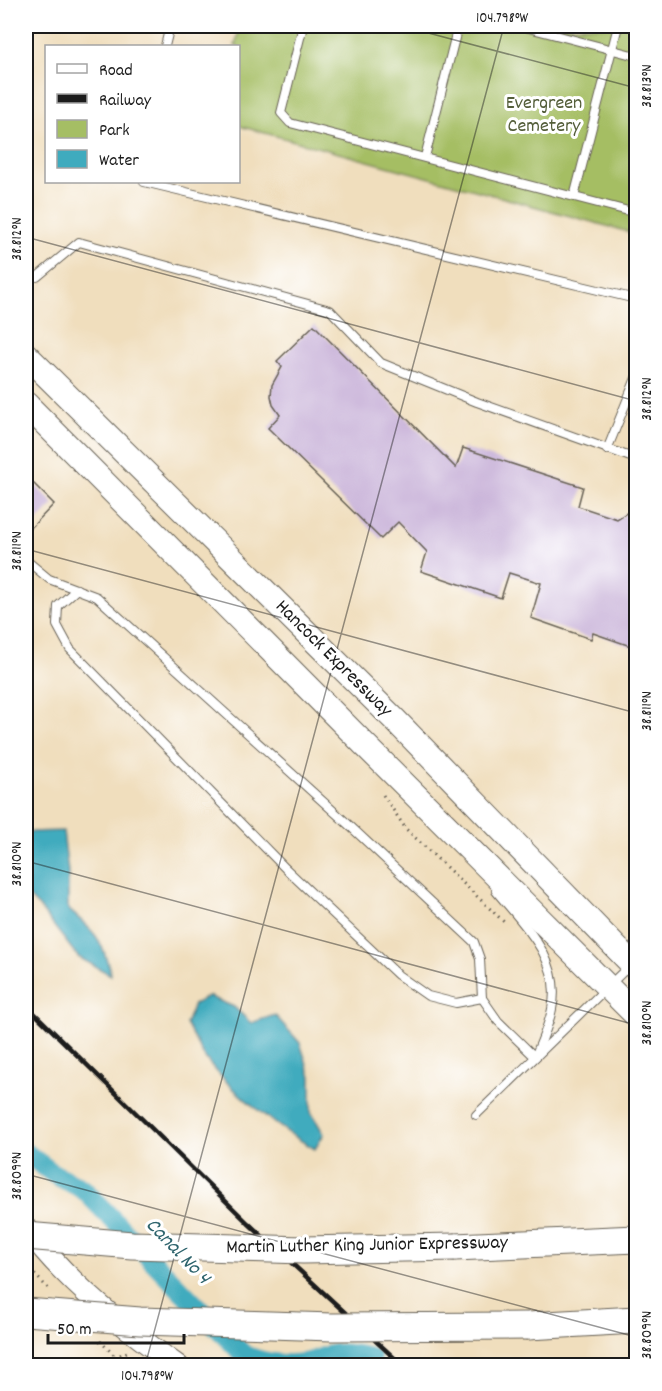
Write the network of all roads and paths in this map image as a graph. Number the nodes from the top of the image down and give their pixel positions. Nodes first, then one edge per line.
1 (170, 26) edge
2 (303, 26) edge
3 (458, 26) edge
4 (521, 26) edge
5 (618, 26) edge
6 (165, 45) edge
7 (612, 49) junction
8 (636, 56) edge
9 (425, 157) junction
10 (148, 183) edge
11 (574, 197) junction
12 (636, 213) edge
13 (37, 277) dead end
14 (636, 299) edge
15 (26, 355) edge
16 (636, 378) edge
17 (26, 404) edge
18 (26, 414) edge
19 (58, 436) junction
20 (607, 450) junction
21 (636, 459) edge
22 (26, 560) edge
23 (77, 589) junction
24 (379, 789) dead end
25 (431, 811) junction
26 (484, 876) dead end
27 (491, 885) dead end
28 (505, 923) dead end
29 (635, 963) edge
30 (608, 986) junction
31 (482, 999) junction
32 (636, 1015) edge
33 (535, 1057) junction
34 (476, 1115) dead end
35 (26, 1227) edge
36 (26, 1236) edge
37 (636, 1239) edge
38 (26, 1312) edge
39 (636, 1320) edge
40 (147, 1344) junction
41 (92, 1365) edge
42 (178, 1365) edge

1 - 6 lane
2 - 9 lane
3 - 9 lane
4 - 7 lane
5 - 7 lane
7 - 8 lane
7 - 11 lane
9 - 11 lane
10 - 14 lane
11 - 12 lane
13 - 20 lane
15 - 29 main road, Hancock Expressway
16 - 20 lane
17 - 19 main road, Hancock Expressway
18 - 19 lane
19 - 25 main road, Hancock Expressway
20 - 21 lane
22 - 23 lane
23 - 31 lane
23 - 31 lane
24 - 28 path
25 - 26 lane
25 - 30 main road, Hancock Expressway
27 - 33 lane
29 - 30 lane
30 - 32 main road, Hancock Expressway
30 - 33 lane
31 - 33 lane
33 - 34 lane
35 - 40 street
36 - 37 highway, Martin Luther King Junior Expressway, bridge
38 - 39 highway, bridge
40 - 41 path
40 - 42 street

